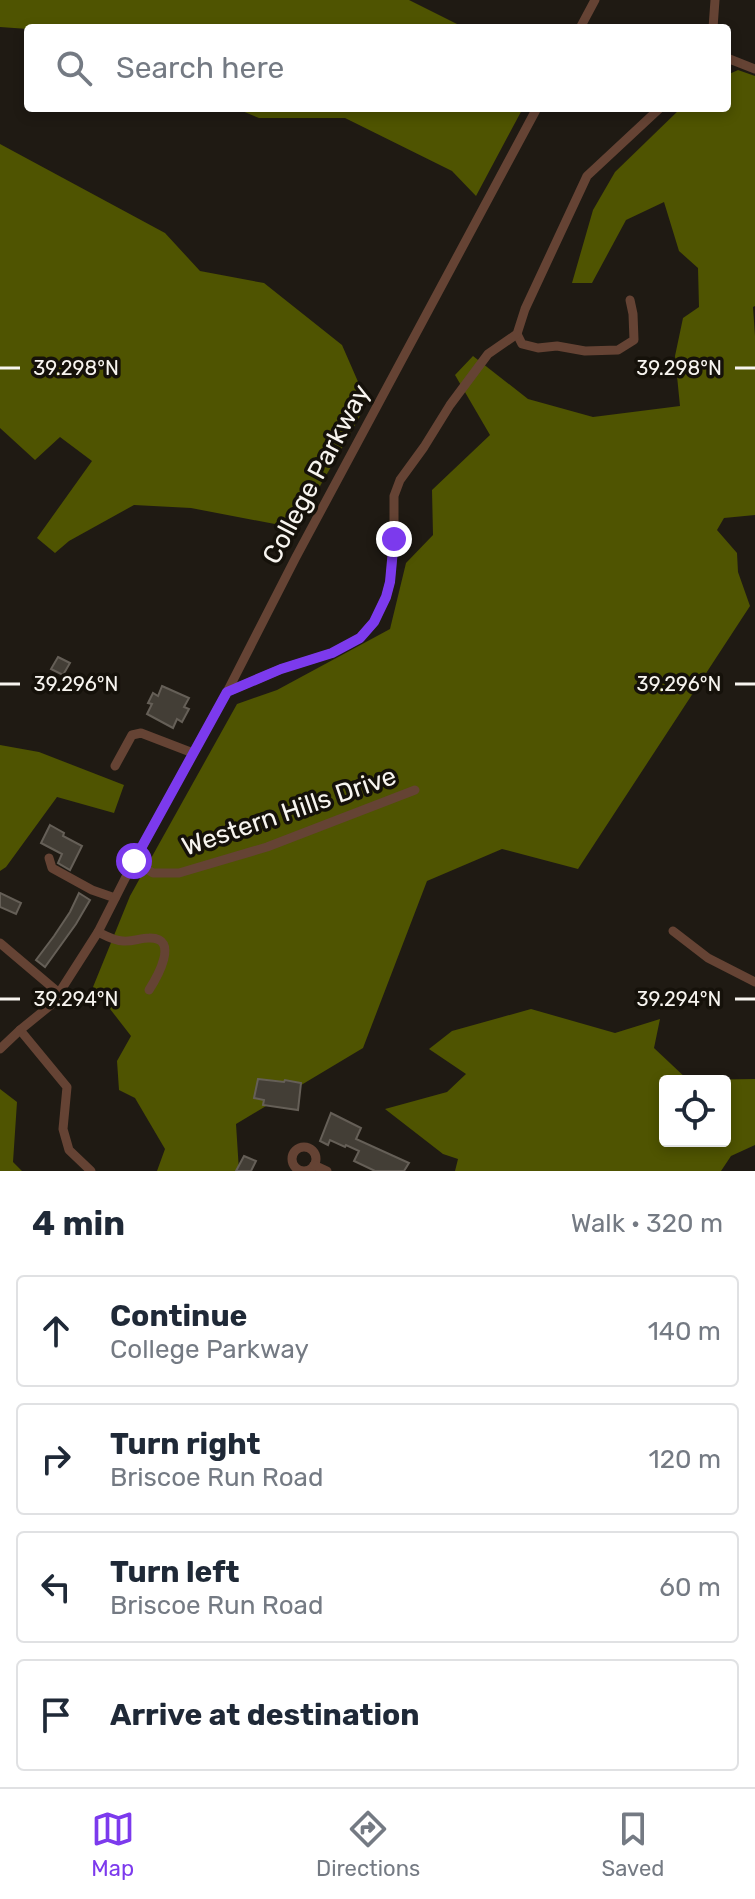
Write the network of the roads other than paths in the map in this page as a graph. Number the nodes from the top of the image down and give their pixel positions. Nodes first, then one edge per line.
1 (595, 0) edge
2 (715, 0) edge
3 (582, 24) edge
4 (713, 24) edge
5 (731, 60) edge
6 (755, 69) edge
7 (535, 112) edge
8 (656, 112) edge
9 (630, 300) dead end
10 (517, 334) junction
11 (227, 692) junction
12 (193, 753) junction
13 (115, 766) dead end
14 (415, 790) dead end
15 (49, 858) dead end
16 (134, 861) junction
17 (115, 898) junction
18 (673, 931) dead end
19 (98, 932) junction
20 (0, 943) edge
21 (755, 982) edge
22 (149, 990) dead end
23 (59, 993) junction
24 (20, 1030) junction
25 (0, 1049) edge
26 (314, 1165) dead end
27 (91, 1171) edge
28 (327, 1171) edge

1 - 3 street
2 - 4 street
5 - 6 street
7 - 11 street, College Parkway
8 - 10 street
9 - 10 street
10 - 11 street
11 - 12 street, College Parkway
12 - 13 street
12 - 16 street, College Parkway
14 - 16 street, Western Hills Drive
15 - 17 street
16 - 17 street, College Parkway
17 - 19 street, College Parkway
18 - 21 street
19 - 22 street
19 - 23 street, College Parkway
20 - 23 street
23 - 24 street, College Parkway
24 - 25 street, College Parkway
24 - 27 street
26 - 28 street

